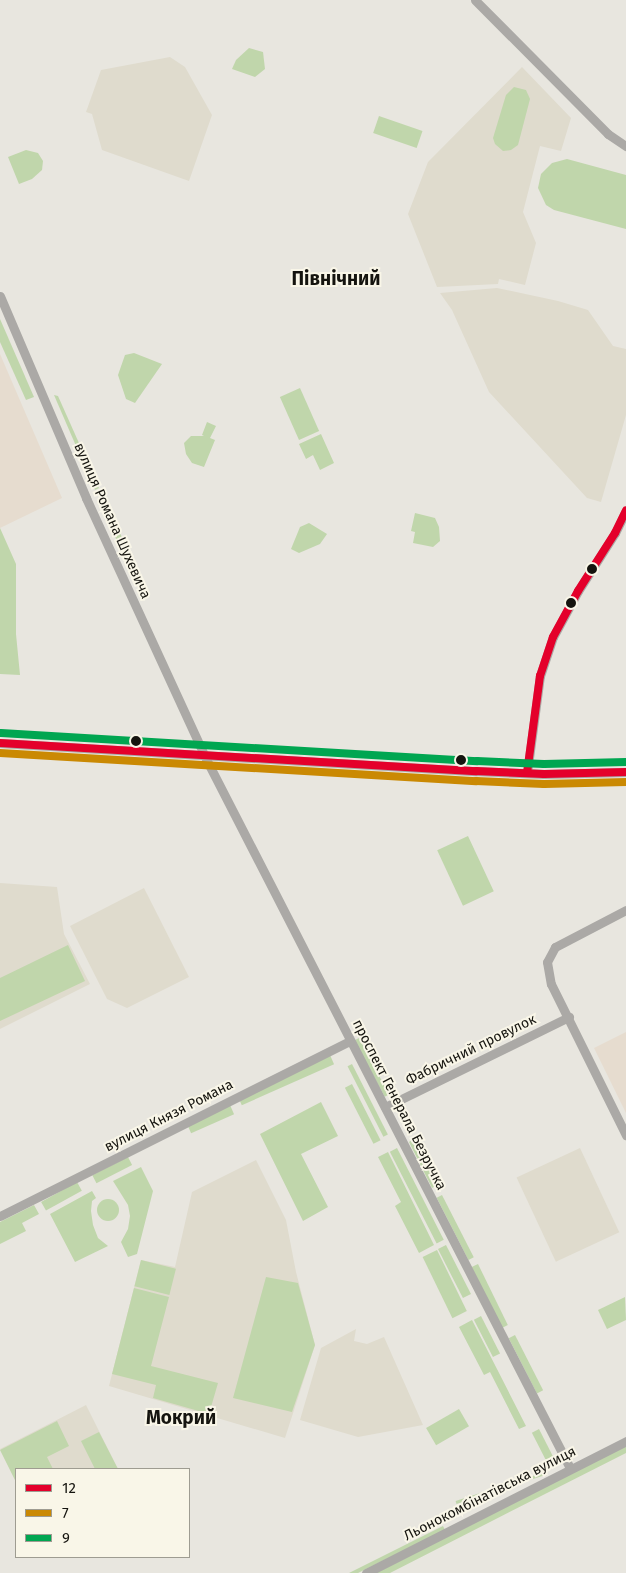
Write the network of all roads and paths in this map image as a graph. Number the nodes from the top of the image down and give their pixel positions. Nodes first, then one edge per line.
1 (475, 0) edge
2 (626, 146) edge
3 (0, 296) edge
4 (626, 510) edge
5 (0, 743) edge
6 (204, 755) junction
7 (626, 772) edge
8 (527, 773) junction
9 (626, 910) edge
10 (569, 1017) junction
11 (350, 1041) junction
12 (385, 1107) junction
13 (626, 1135) edge
14 (0, 1216) edge
15 (626, 1441) edge
16 (570, 1468) junction
17 (366, 1573) edge

1 - 2 street
3 - 6 street, вулиця Романа Шухевича
4 - 8 street
5 - 6 street
6 - 8 street
6 - 11 street, проспект Генерала Безручка
7 - 8 street
9 - 10 street
10 - 12 street, Фабричний провулок
10 - 13 street
11 - 12 street, проспект Генерала Безручка
11 - 14 street, вулиця Князя Романа
12 - 16 street, проспект Генерала Безручка
15 - 16 street, Льонокомбінатівська вулиця
16 - 17 street, Льонокомбінатівська вулиця

